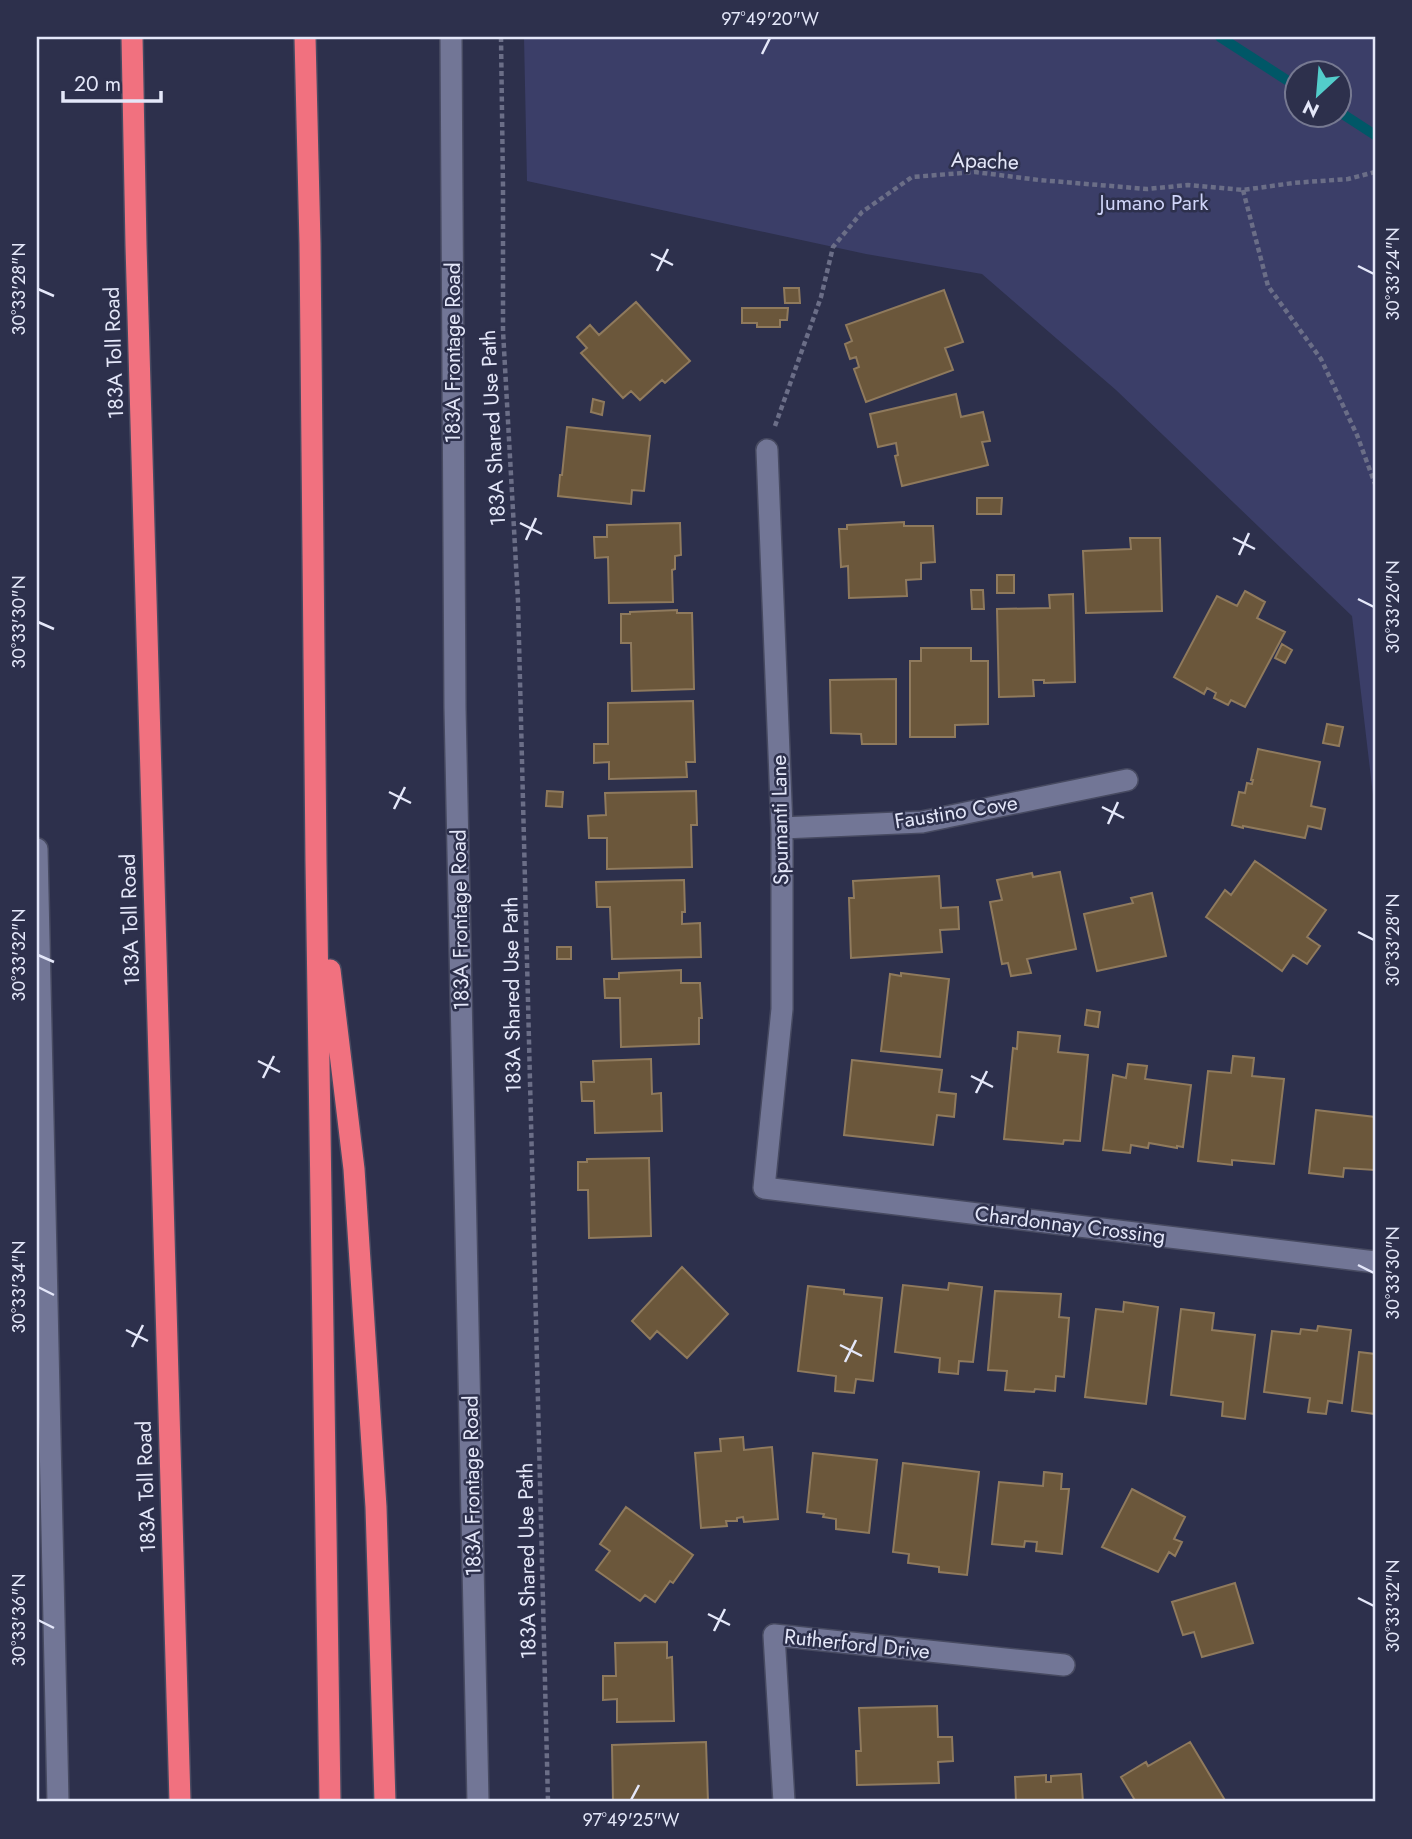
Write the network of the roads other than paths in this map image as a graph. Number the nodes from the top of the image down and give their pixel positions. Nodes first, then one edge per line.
1 (132, 37) edge
2 (305, 37) edge
3 (451, 37) edge
4 (767, 450) road end
5 (1127, 780) dead end
6 (782, 828) junction
7 (37, 849) edge
8 (316, 862) junction
9 (40, 1120) edge
10 (764, 1188) joint
11 (1375, 1262) edge
12 (1064, 1665) dead end
13 (58, 1802) edge
14 (180, 1802) edge
15 (330, 1802) edge
16 (385, 1802) edge
17 (478, 1802) edge
18 (784, 1802) edge

1 - 14 highway, 183A Toll Road
2 - 8 highway
3 - 17 main road, 183A Frontage Road
4 - 6 main road, Spumanti Lane
5 - 6 main road, Faustino Cove
6 - 10 main road, Spumanti Lane
7 - 9 main road
8 - 15 highway
8 - 16 highway
9 - 13 main road
10 - 11 main road, Chardonnay Crossing
12 - 18 main road, Rutherford Drive

